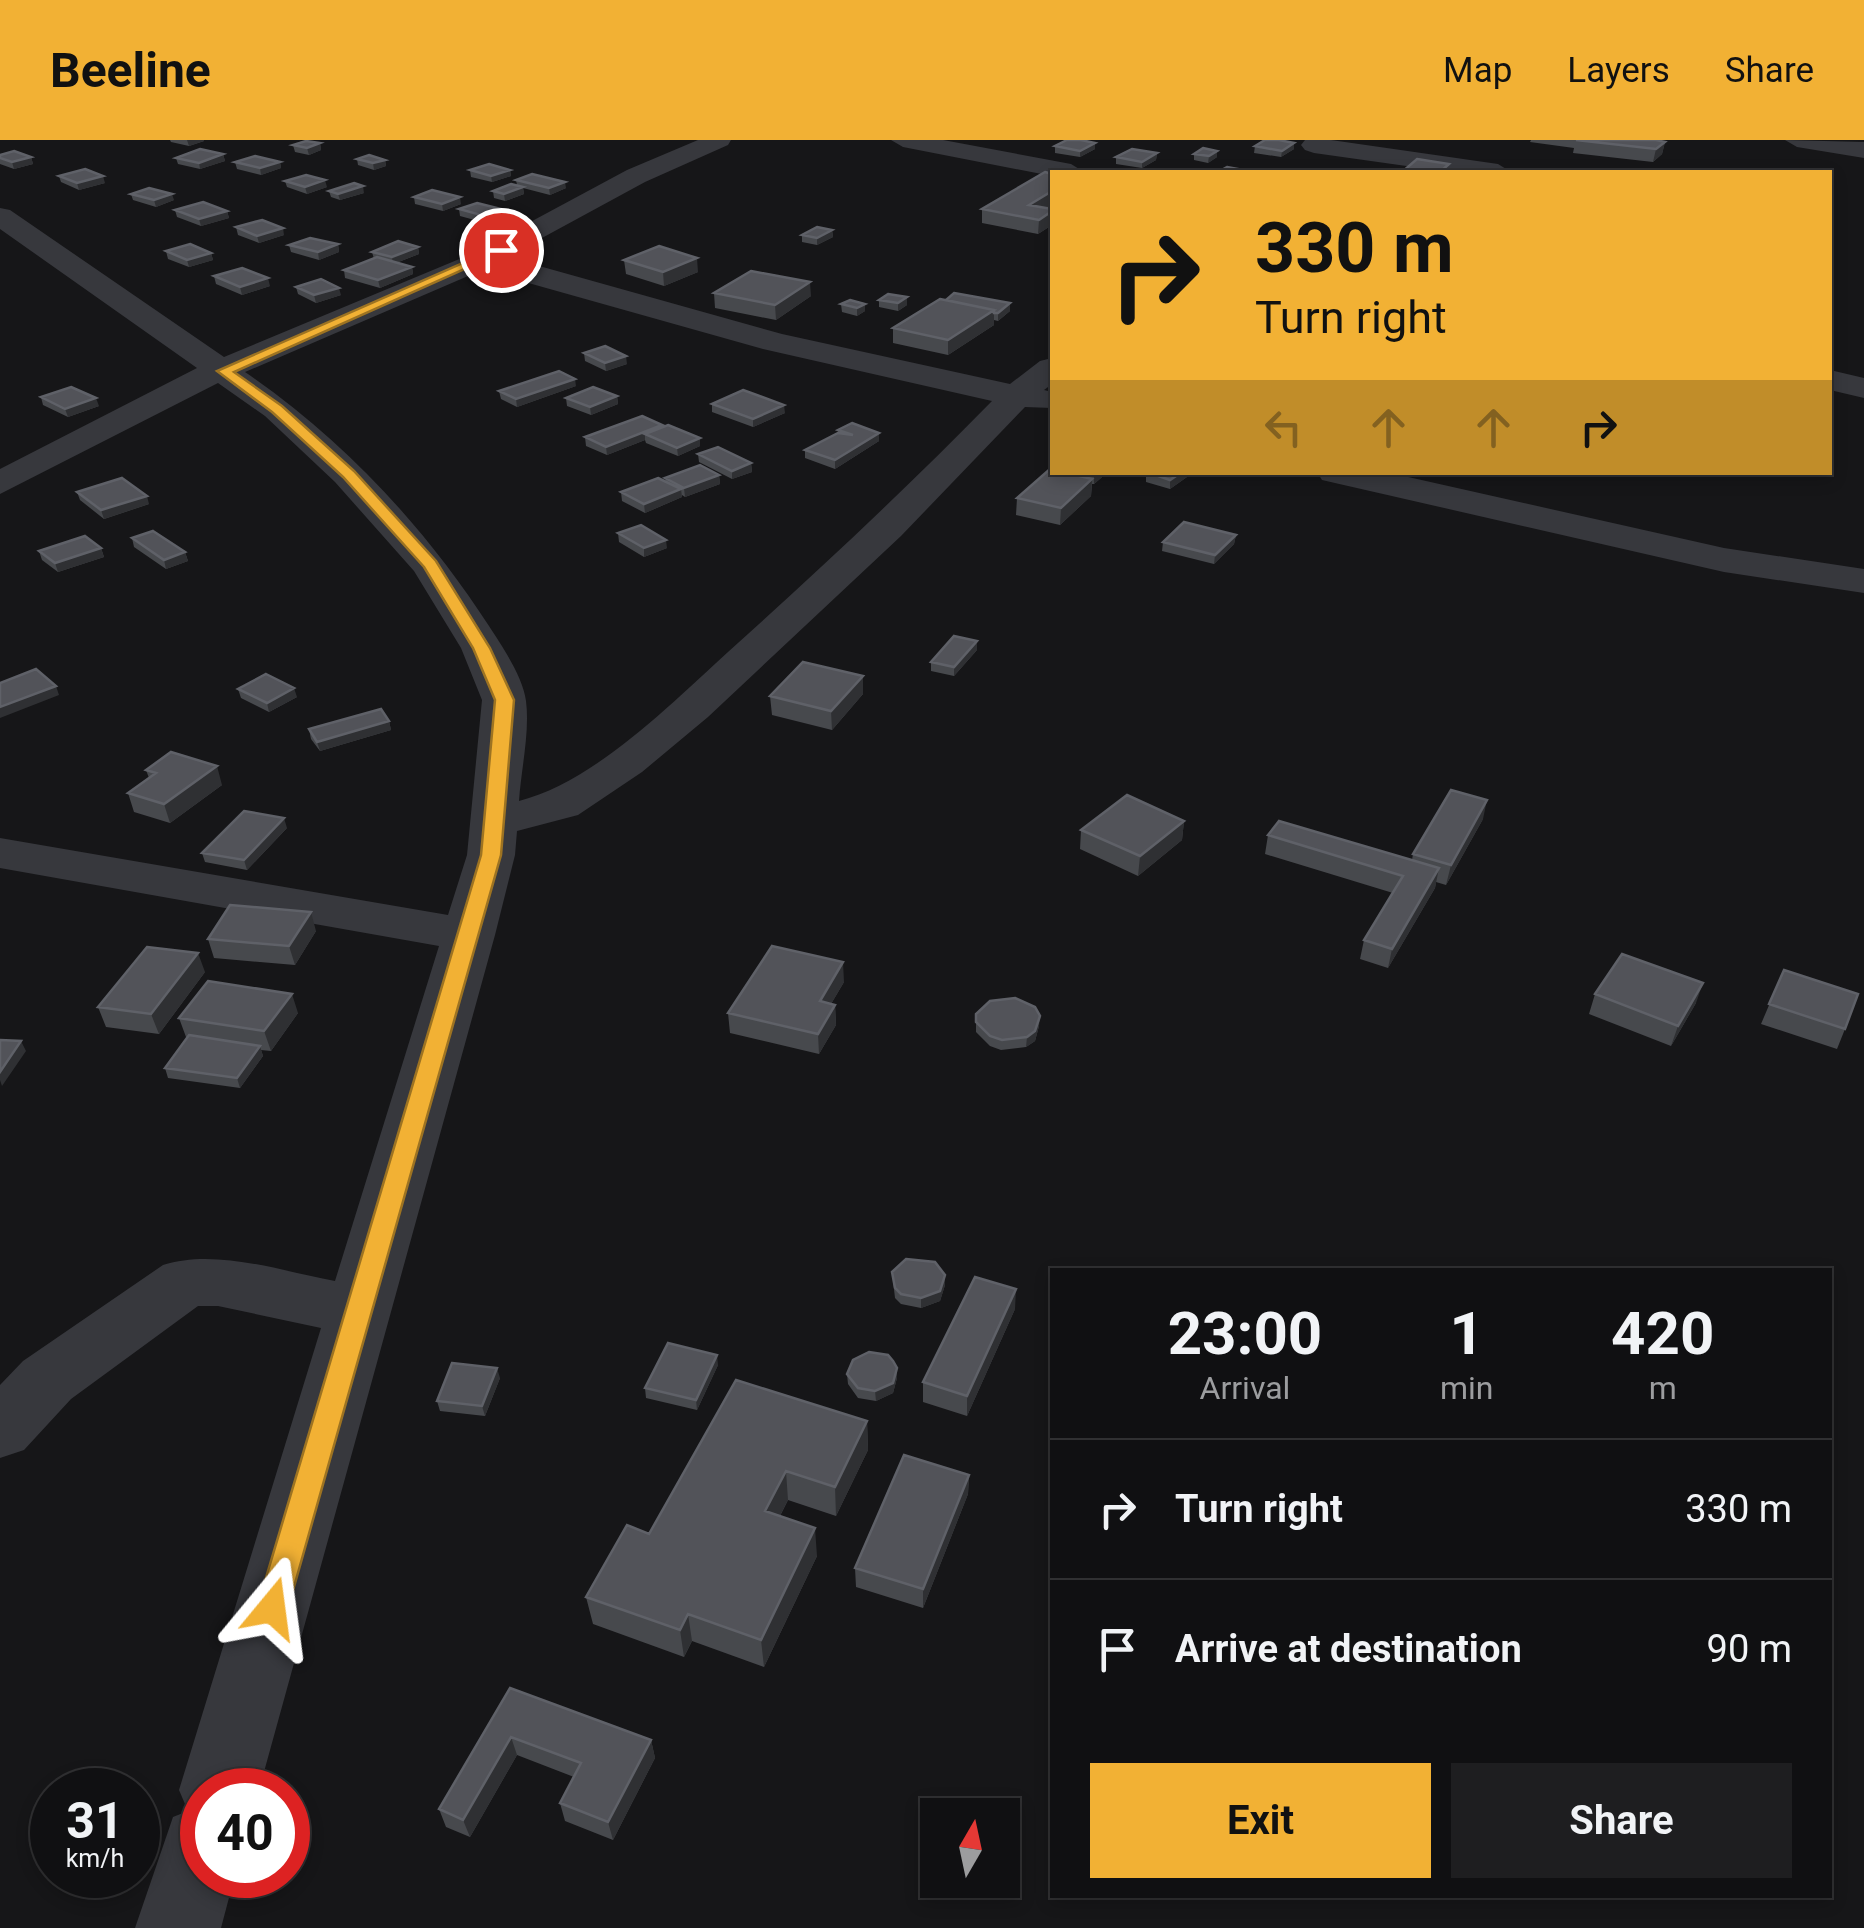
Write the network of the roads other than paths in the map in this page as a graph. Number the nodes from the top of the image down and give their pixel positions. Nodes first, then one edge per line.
1 (719, 140) edge
2 (903, 140) edge
3 (1797, 140) edge
4 (1311, 150) edge
5 (1864, 150) edge
6 (1060, 170) edge
7 (1481, 170) edge
8 (0, 216) edge
9 (478, 261) junction
10 (224, 371) junction
11 (1050, 372) edge
12 (1832, 380) edge
13 (1864, 388) edge
14 (1035, 400) edge
15 (1348, 475) edge
16 (0, 483) edge
17 (1864, 581) edge
18 (496, 822) junction
19 (0, 852) edge
20 (469, 935) junction
21 (358, 1310) junction
22 (0, 1430) edge
23 (225, 1768) edge
24 (187, 1898) edge
25 (178, 1928) edge

1 - 9 street
2 - 6 street
3 - 5 street
4 - 7 street
8 - 10 street
9 - 10 street
9 - 14 street
10 - 16 street
10 - 18 street
11 - 14 street
12 - 13 street
14 - 18 street
15 - 17 street
18 - 20 street
19 - 20 street
20 - 21 street
21 - 22 street
21 - 23 street
24 - 25 street

